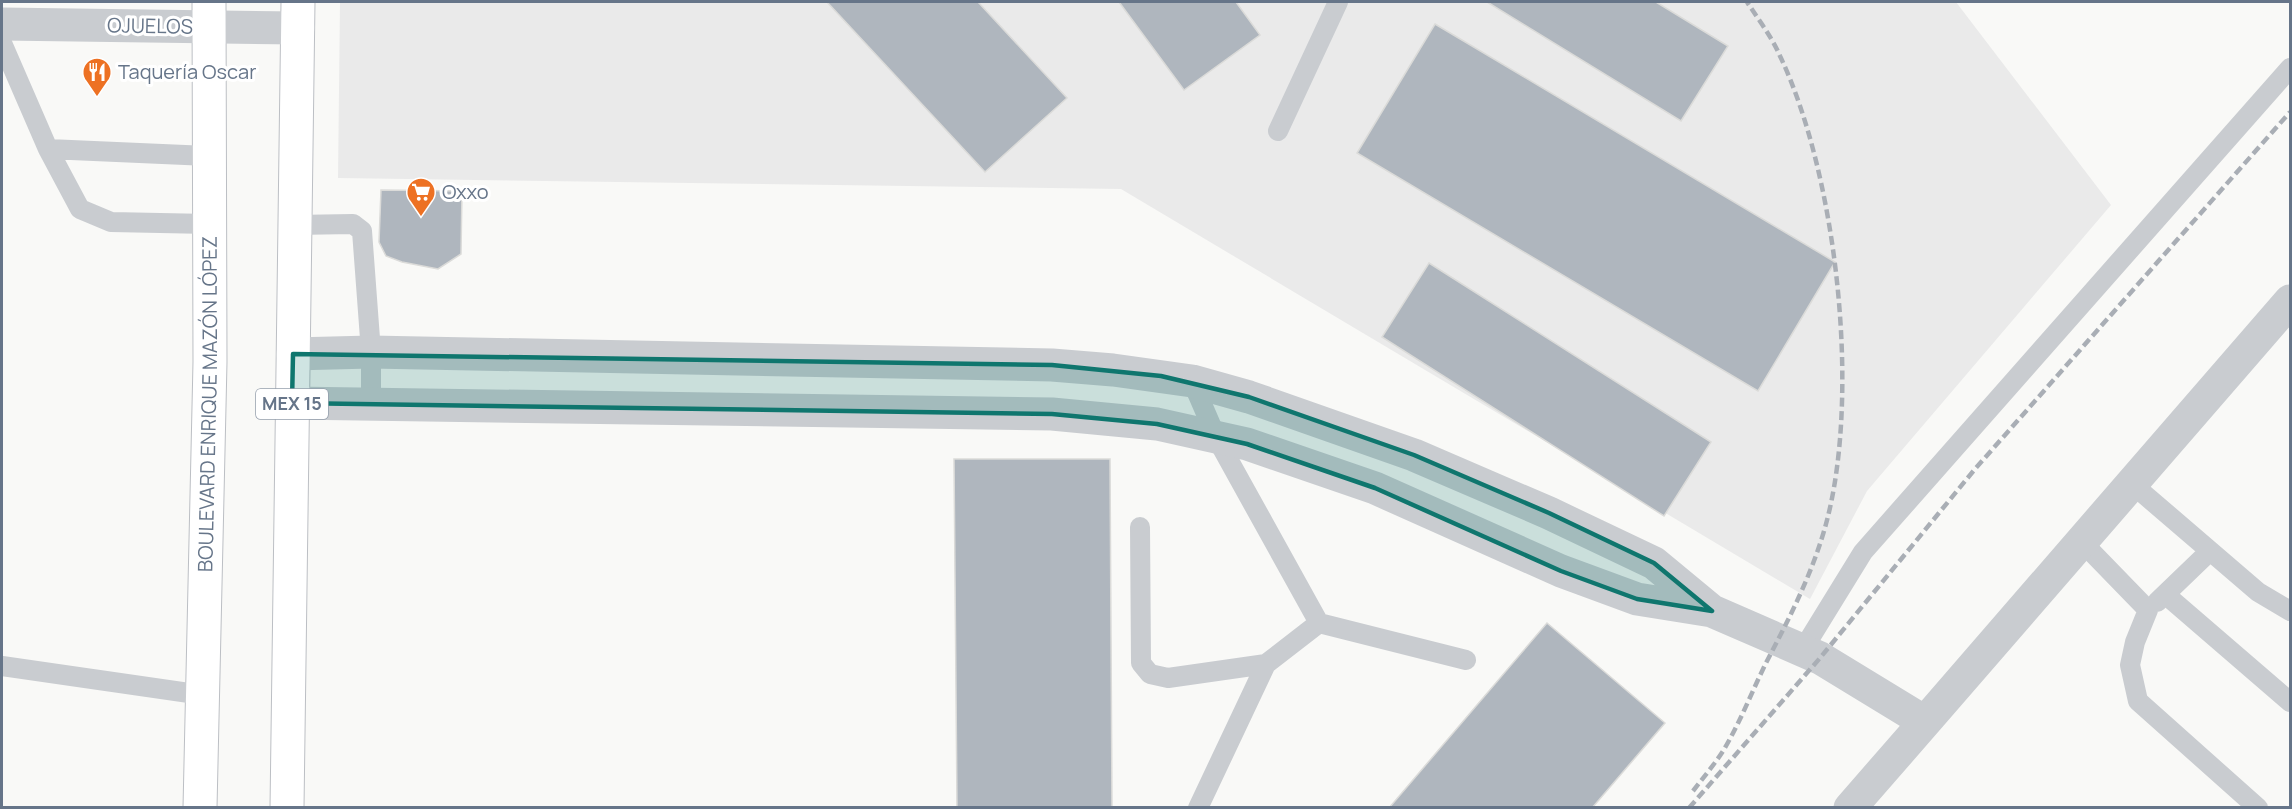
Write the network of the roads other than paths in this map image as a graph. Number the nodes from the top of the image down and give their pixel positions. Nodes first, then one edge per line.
1 (1338, 2) edge
2 (209, 14) edge
3 (298, 15) edge
4 (2, 24) edge
5 (2, 43) edge
6 (2290, 68) edge
7 (1278, 131) dead end
8 (48, 149) junction
9 (208, 156) junction
10 (209, 224) junction
11 (294, 225) junction
12 (2290, 301) edge
13 (370, 352) junction
14 (293, 354) junction
15 (1192, 381) junction
16 (292, 403) junction
17 (371, 403) junction
18 (1216, 439) junction
19 (2131, 483) junction
20 (1140, 528) dead end
21 (2081, 541) junction
22 (2210, 550) junction
23 (2166, 595) junction
24 (2148, 610) junction
25 (1712, 611) junction
26 (2290, 611) edge
27 (1319, 623) junction
28 (1802, 651) junction
29 (1466, 660) dead end
30 (1266, 664) junction
31 (2, 666) edge
32 (203, 695) junction
33 (2290, 702) edge
34 (1925, 722) junction
35 (200, 807) edge
36 (287, 807) edge
37 (1198, 807) edge
38 (1850, 807) edge
39 (2258, 807) edge

1 - 7 lane
2 - 3 street, OJUELOS
2 - 4 street, OJUELOS
2 - 9 main road, BOULEVARD ENRIQUE MAZÓN LÓPEZ
3 - 11 main road, MEX 15
5 - 8 lane
6 - 28 lane
8 - 9 lane
8 - 10 lane
9 - 10 main road, BOULEVARD ENRIQUE MAZÓN LÓPEZ
10 - 32 main road, BOULEVARD ENRIQUE MAZÓN LÓPEZ
11 - 13 lane
11 - 14 main road, MEX 15
12 - 19 street
13 - 14 street
13 - 15 street
13 - 17 lane
14 - 16 main road, MEX 15
15 - 18 lane
15 - 25 street
16 - 17 street
16 - 36 main road, MEX 15
17 - 18 street
18 - 25 street
18 - 27 lane
19 - 21 street
19 - 22 lane
20 - 30 lane
21 - 24 lane
21 - 34 street
22 - 23 lane
22 - 26 lane
23 - 24 lane
23 - 33 lane
24 - 39 lane
25 - 28 street
27 - 29 lane
27 - 30 lane
28 - 34 street
30 - 37 lane
31 - 32 lane
32 - 35 main road, BOULEVARD ENRIQUE MAZÓN LÓPEZ
34 - 38 street

